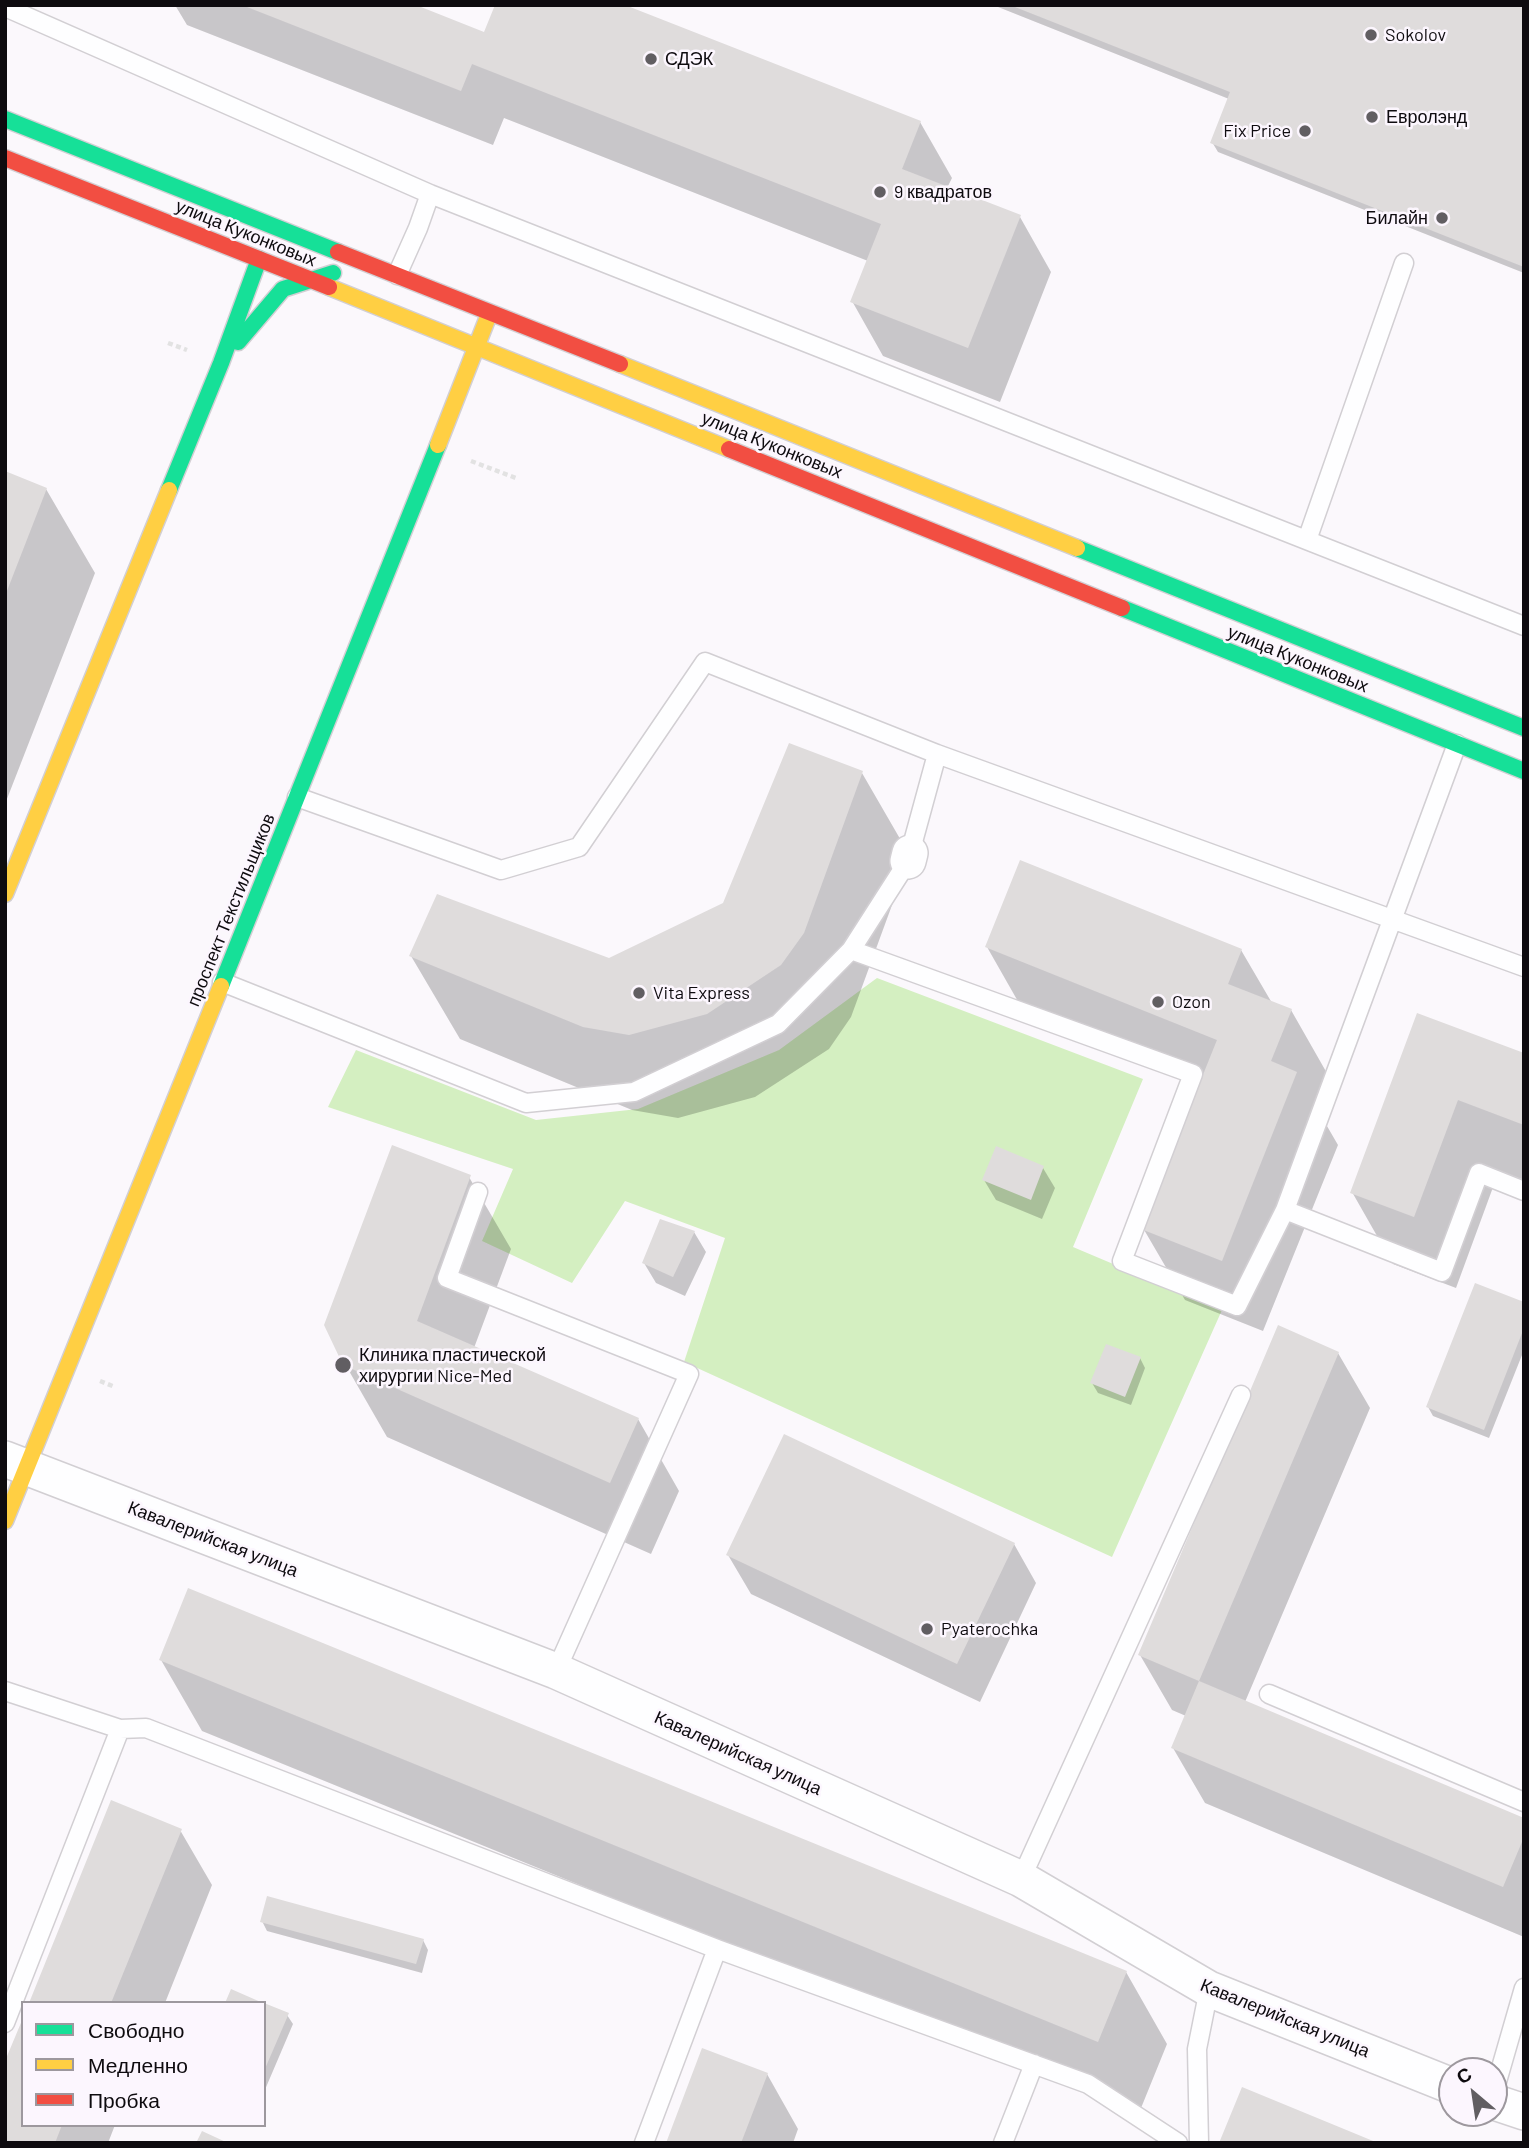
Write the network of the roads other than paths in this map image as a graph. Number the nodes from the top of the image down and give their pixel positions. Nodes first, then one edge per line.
1 (5, 7) edge
2 (5, 119) edge
3 (5, 158) edge
4 (430, 194) junction
5 (259, 259) junction
6 (1404, 262) dead end
7 (312, 280) junction
8 (391, 292) junction
9 (490, 312) junction
10 (476, 346) junction
11 (221, 363) junction
12 (1307, 540) junction
13 (1524, 626) edge
14 (1524, 728) edge
15 (1457, 744) junction
16 (937, 754) junction
17 (1524, 771) edge
18 (297, 797) junction
19 (5, 894) edge
20 (1392, 920) junction
21 (851, 950) junction
22 (1524, 967) edge
23 (222, 982) junction
24 (1524, 1191) edge
25 (478, 1192) dead end
26 (1285, 1210) junction
27 (1241, 1395) dead end
28 (16, 1464) edge
29 (5, 1521) edge
30 (556, 1671) junction
31 (5, 1691) edge
32 (1269, 1693) dead end
33 (120, 1729) junction
34 (1524, 1801) edge
35 (1021, 1879) junction
36 (718, 1949) junction
37 (1524, 1987) edge
38 (1209, 1989) junction
39 (5, 2023) edge
40 (1504, 2057) edge
41 (1034, 2064) junction
42 (1438, 2080) edge
43 (644, 2143) edge
44 (1003, 2143) edge
45 (1178, 2143) edge
46 (1199, 2143) edge

1 - 4 lane
2 - 8 main road, улица Куконковых
3 - 5 main road, улица Куконковых
4 - 8 lane
4 - 12 lane
5 - 7 main road, улица Куконковых
5 - 8 main road
5 - 11 main road
6 - 12 lane
7 - 8 main road, улица Куконковых
7 - 8 main road
7 - 11 main road
8 - 9 main road, улица Куконковых
8 - 10 main road, улица Куконковых
9 - 10 main road, проспект Текстильщиков
9 - 14 main road, улица Куконковых
10 - 15 main road, улица Куконковых
10 - 18 main road, проспект Текстильщиков
11 - 19 main road
12 - 13 lane
15 - 17 main road, улица Куконковых
15 - 20 lane
16 - 18 lane
16 - 20 lane
16 - 21 lane
18 - 23 main road, проспект Текстильщиков
20 - 22 lane
20 - 26 lane
21 - 23 lane
21 - 26 lane
23 - 28 main road, проспект Текстильщиков
24 - 26 lane
25 - 30 lane
27 - 35 lane
28 - 29 main road, проспект Текстильщиков
28 - 30 street, Кавалерийская улица
30 - 35 street, Кавалерийская улица
31 - 33 lane
32 - 34 lane
33 - 36 lane
33 - 39 lane
35 - 38 street, Кавалерийская улица
36 - 41 lane
36 - 43 lane
37 - 40 lane
38 - 42 street, Кавалерийская улица
38 - 46 lane
41 - 44 lane
41 - 45 lane

